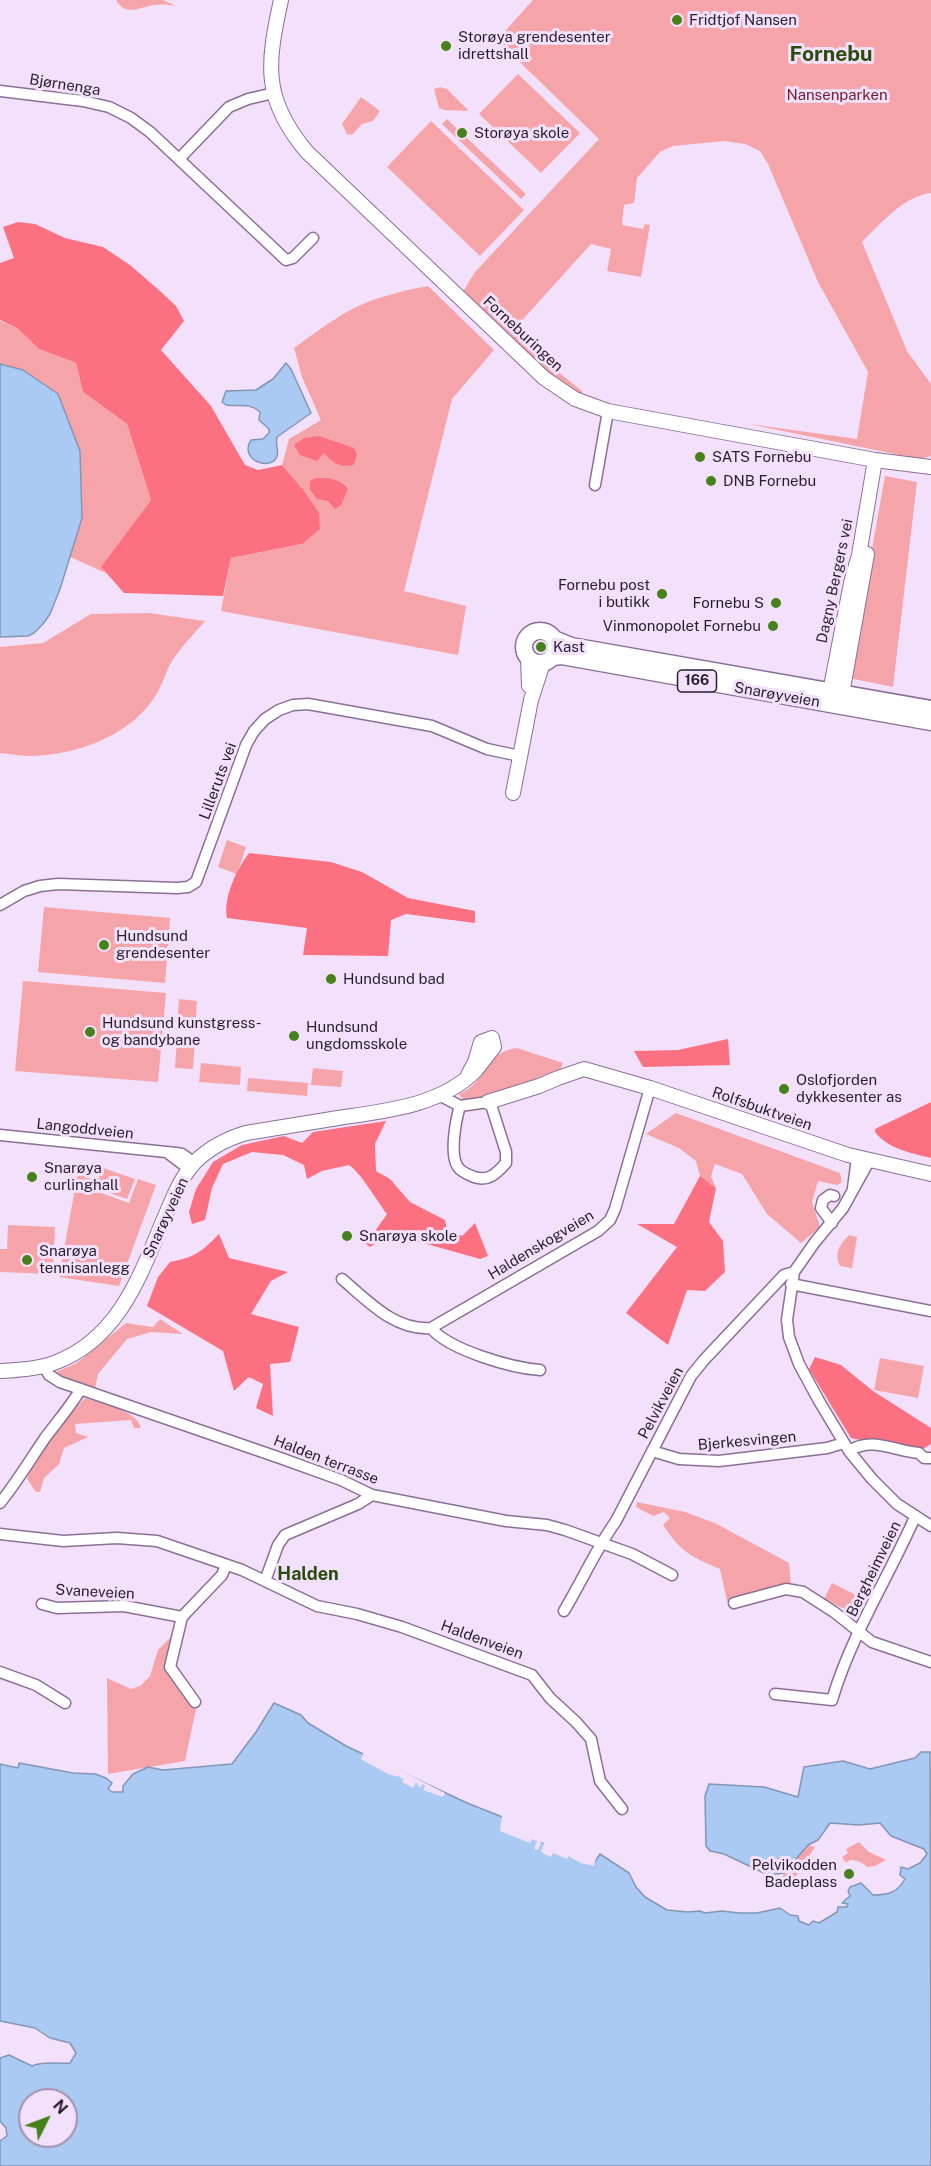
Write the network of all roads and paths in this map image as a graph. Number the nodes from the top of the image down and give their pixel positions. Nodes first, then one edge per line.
1 (281, 0) edge
2 (0, 91) edge
3 (274, 93) junction
4 (179, 159) junction
5 (313, 238) dead end
6 (608, 411) junction
7 (879, 460) junction
8 (931, 467) edge
9 (595, 485) dead end
10 (554, 639) junction
11 (541, 659) junction
12 (838, 697) junction
13 (931, 710) edge
14 (931, 722) edge
15 (520, 756) junction
16 (513, 793) dead end
17 (0, 905) edge
18 (485, 1050) dead end
19 (650, 1088) junction
20 (439, 1095) junction
21 (488, 1102) junction
22 (460, 1106) junction
23 (0, 1136) edge
24 (863, 1160) junction
25 (192, 1166) junction
26 (931, 1174) edge
27 (834, 1196) dead end
28 (832, 1223) junction
29 (794, 1272) junction
30 (342, 1279) dead end
31 (791, 1284) junction
32 (931, 1311) edge
33 (431, 1328) junction
34 (44, 1366) junction
35 (0, 1371) edge
36 (540, 1371) dead end
37 (81, 1389) junction
38 (847, 1447) junction
39 (652, 1451) junction
40 (931, 1458) edge
41 (372, 1495) junction
42 (0, 1503) edge
43 (915, 1517) junction
44 (931, 1526) edge
45 (0, 1534) edge
46 (601, 1542) junction
47 (226, 1565) junction
48 (672, 1575) dead end
49 (265, 1581) junction
50 (734, 1603) dead end
51 (42, 1604) dead end
52 (564, 1611) dead end
53 (182, 1617) junction
54 (859, 1633) junction
55 (931, 1662) edge
56 (0, 1672) edge
57 (775, 1694) dead end
58 (195, 1702) dead end
59 (65, 1703) dead end
60 (622, 1809) dead end

1 - 3 street, Forneburingen
2 - 4 street, Bjørnenga
3 - 4 street
3 - 6 street, Forneburingen
4 - 5 street, Bjørnenga
6 - 7 street, Forneburingen
6 - 9 street
7 - 8 street, Forneburingen
7 - 12 street, Dagny Bergers vei
10 - 11 main road
10 - 11 main road, 166
10 - 12 main road, Snarøyveien / 166
11 - 12 main road, Snarøyveien / 166
11 - 15 street
12 - 13 main road, Snarøyveien / 166
12 - 14 main road, Snarøyveien / 166
15 - 16 street
15 - 17 street, Lilleruts vei
18 - 20 street, Snarøyveien
19 - 21 street, Rolfsbuktveien
19 - 24 street, Rolfsbuktveien
19 - 33 street, Haldenskogveien
20 - 22 street
20 - 25 street, Snarøyveien
21 - 22 street
21 - 22 street
23 - 25 street, Langoddveien
24 - 26 street, Rolfsbuktveien
24 - 28 street
25 - 34 street, Snarøyveien
27 - 28 street
28 - 29 street
29 - 31 street
29 - 39 street, Pelvikveien
30 - 33 street
31 - 32 street
31 - 38 street
33 - 36 street
34 - 35 street, Snarøyveien
34 - 37 street, Halden terrasse
37 - 41 street, Halden terrasse
37 - 42 street
38 - 39 street, Bjerkesvingen
38 - 40 street, Bjerkesvingen
38 - 43 street
39 - 46 street, Pelvikveien
41 - 46 street, Halden terrasse
41 - 49 street
43 - 44 street
43 - 54 street, Bergheimveien
45 - 47 street, Haldenveien
46 - 48 street
46 - 52 street, Pelvikveien
47 - 49 street, Haldenveien
47 - 53 street
49 - 60 street, Haldenveien
50 - 54 street, Bergheimveien
51 - 53 street, Svaneveien
53 - 58 street
54 - 55 street, Bergheimveien
54 - 57 street, Bergheimveien
56 - 59 street

